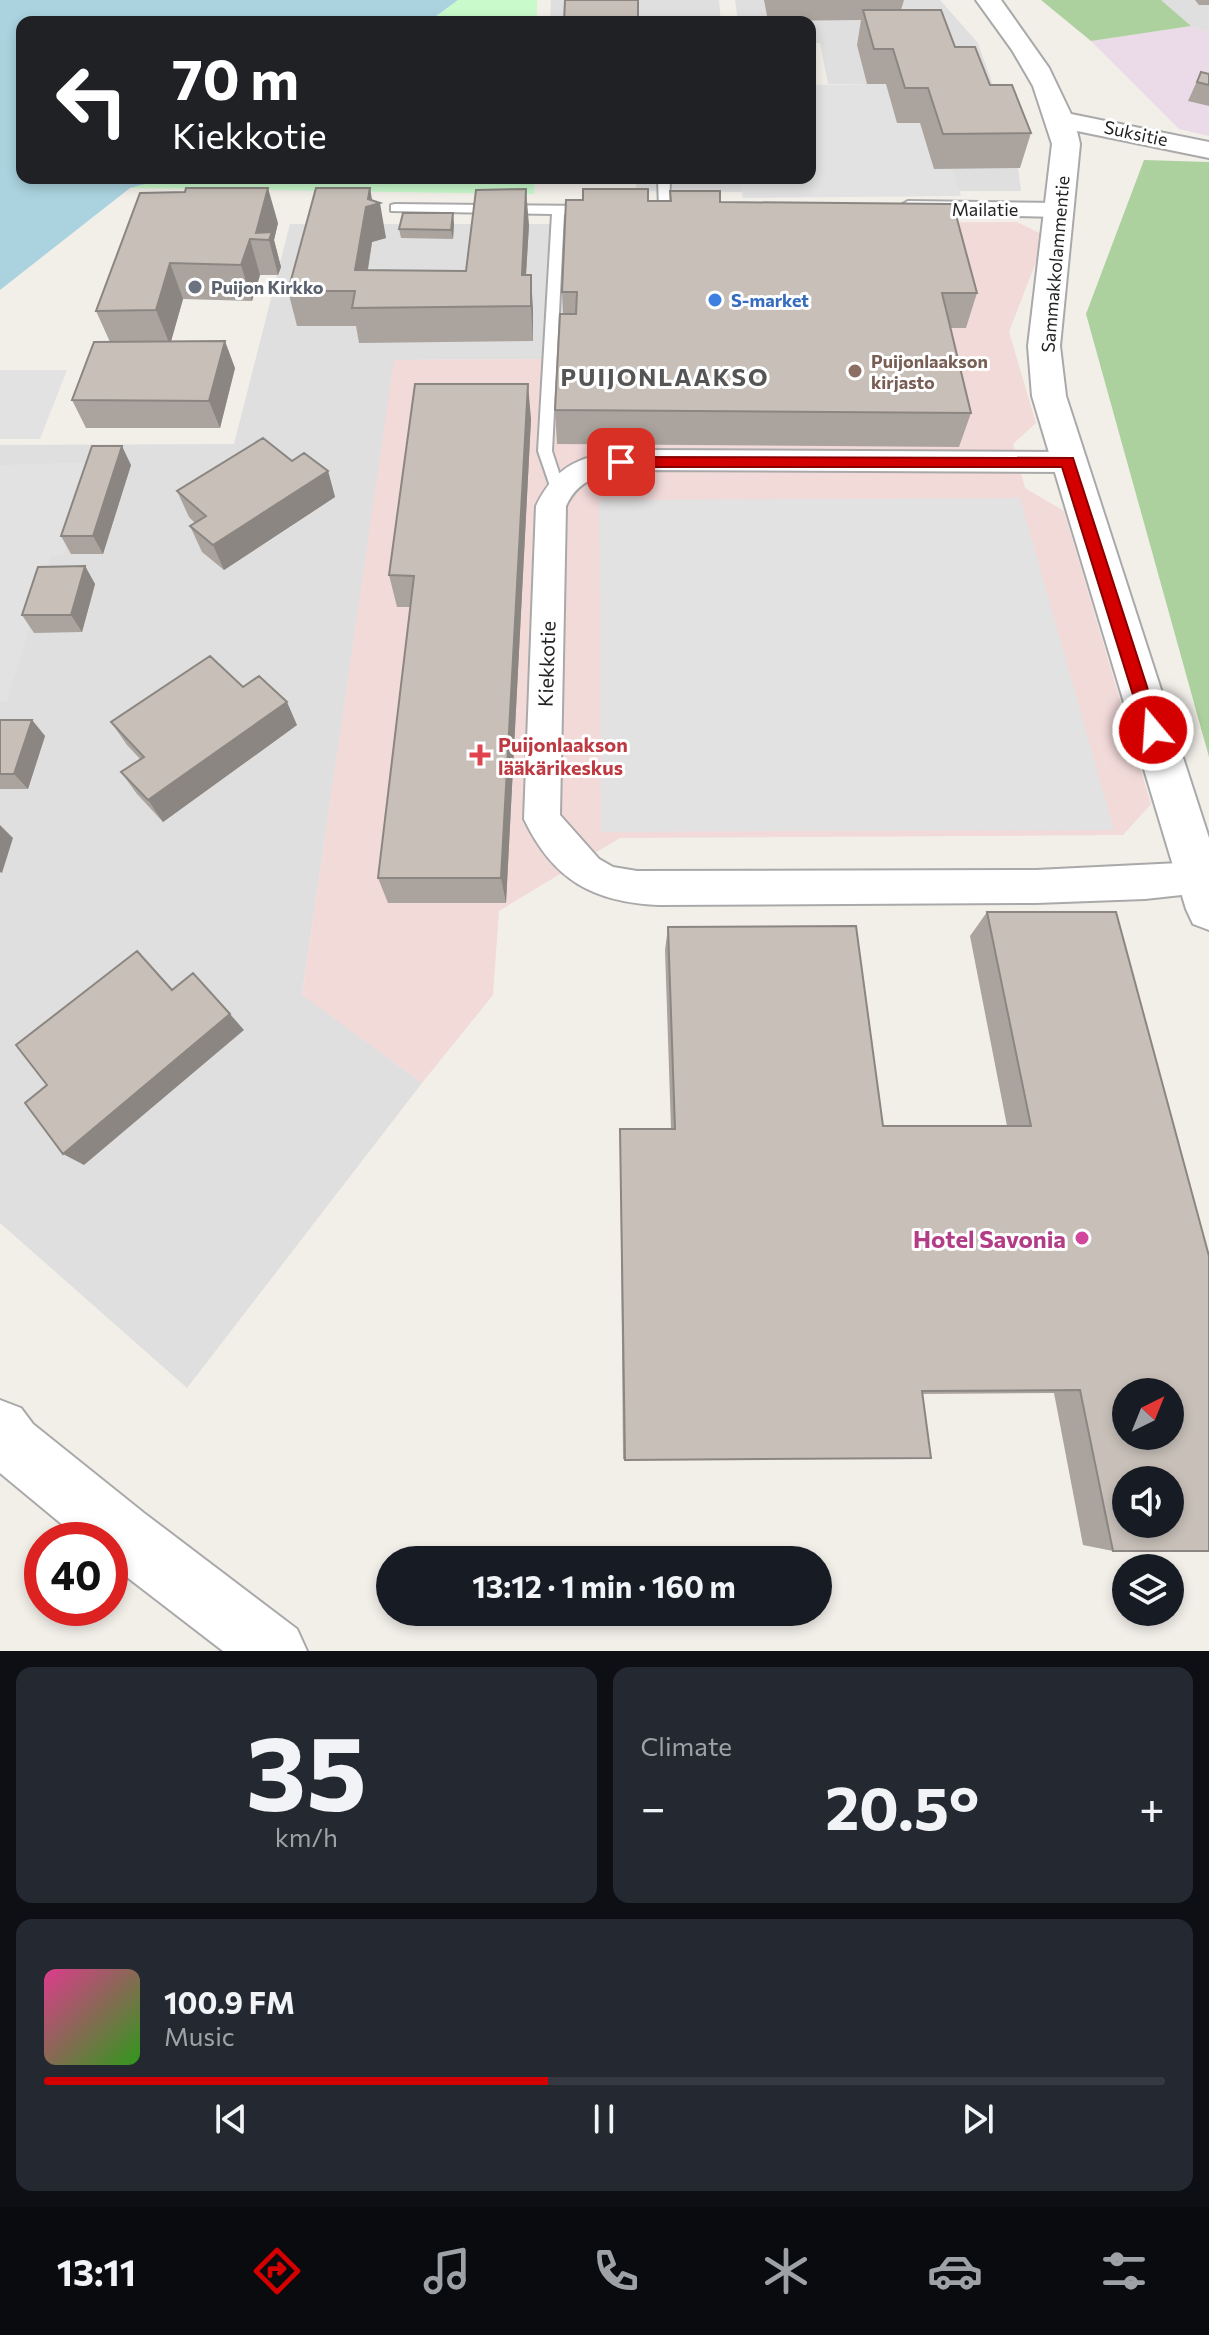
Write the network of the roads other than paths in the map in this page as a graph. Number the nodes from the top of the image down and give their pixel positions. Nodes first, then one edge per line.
1 (988, 0) edge
2 (1062, 120) junction
3 (1209, 150) edge
4 (666, 184) edge
5 (395, 208) dead end
6 (891, 208) edge
7 (649, 209) edge
8 (558, 210) junction
9 (604, 210) edge
10 (1060, 210) junction
11 (1068, 462) junction
12 (557, 488) junction
13 (1204, 894) edge
14 (0, 1429) edge
15 (275, 1651) edge

1 - 2 street, Sammakkolammentie
2 - 3 street, Suksitie
2 - 10 street, Sammakkolammentie
4 - 7 lane
5 - 8 lane
6 - 10 street, Mailatie
8 - 9 lane
8 - 12 lane
10 - 11 street, Sammakkolammentie
11 - 12 street
11 - 13 street, Sammakkolammentie
12 - 13 street, Kiekkotie
14 - 15 street

